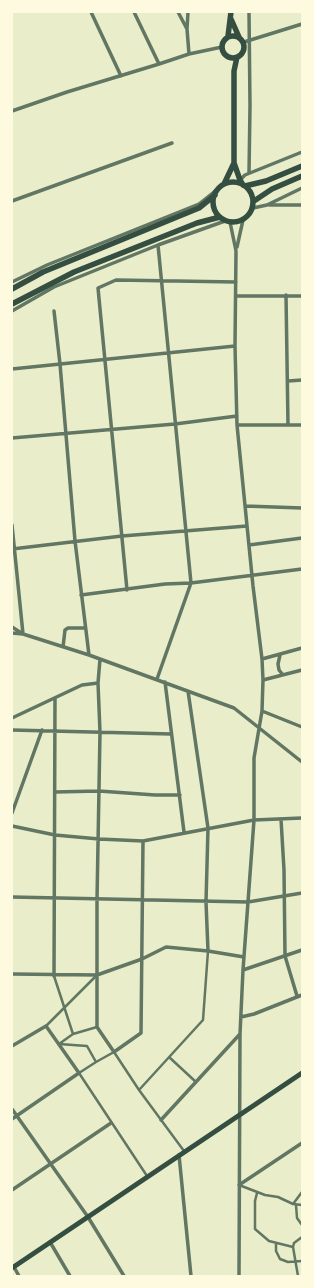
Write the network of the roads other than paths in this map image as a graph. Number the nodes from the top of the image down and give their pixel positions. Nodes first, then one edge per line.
1 (91, 12) edge
2 (134, 12) edge
3 (178, 12) edge
4 (188, 12) edge
5 (249, 12) edge
6 (231, 15) edge
7 (302, 24) edge
8 (187, 29) junction
9 (228, 36) junction
10 (239, 37) junction
11 (247, 41) junction
12 (222, 47) junction
13 (189, 54) junction
14 (229, 57) junction
15 (237, 57) junction
16 (159, 64) junction
17 (234, 71) junction
18 (121, 76) junction
19 (12, 111) edge
20 (172, 143) dead end
21 (302, 152) edge
22 (234, 163) junction
23 (302, 166) edge
24 (249, 173) junction
25 (302, 176) edge
26 (224, 184) junction
27 (243, 184) junction
28 (219, 188) junction
29 (302, 188) edge
30 (214, 195) junction
31 (12, 201) edge
32 (254, 201) junction
33 (267, 205) junction
34 (302, 205) edge
35 (253, 208) junction
36 (220, 217) junction
37 (243, 220) junction
38 (228, 222) junction
39 (158, 245) junction
40 (236, 250) junction
41 (162, 281) junction
42 (12, 282) edge
43 (236, 282) junction
44 (12, 289) edge
45 (286, 295) junction
46 (236, 296) junction
47 (302, 296) edge
48 (12, 304) edge
49 (12, 311) edge
50 (54, 311) dead end
51 (235, 346) junction
52 (169, 353) junction
53 (105, 360) junction
54 (60, 364) junction
55 (12, 369) edge
56 (302, 380) edge
57 (288, 381) junction
58 (237, 416) junction
59 (175, 424) junction
60 (238, 425) junction
61 (288, 425) junction
62 (302, 425) edge
63 (112, 430) junction
64 (66, 433) junction
65 (12, 438) edge
66 (245, 506) junction
67 (302, 508) edge
68 (12, 525) edge
69 (247, 526) junction
70 (186, 530) junction
71 (122, 536) junction
72 (302, 538) edge
73 (75, 541) junction
74 (249, 545) junction
75 (13, 549) edge
76 (302, 569) edge
77 (252, 575) junction
78 (191, 583) junction
79 (127, 590) junction
80 (81, 595) junction
81 (12, 628) edge
82 (86, 628) junction
83 (12, 633) edge
84 (23, 634) junction
85 (63, 647) junction
86 (302, 648) edge
87 (89, 655) junction
88 (280, 655) junction
89 (100, 659) junction
90 (262, 659) junction
91 (302, 670) edge
92 (283, 675) junction
93 (157, 679) junction
94 (263, 680) junction
95 (165, 682) junction
96 (98, 683) junction
97 (188, 691) junction
98 (55, 698) junction
99 (262, 711) junction
100 (12, 718) edge
101 (259, 727) junction
102 (302, 727) edge
103 (12, 730) edge
104 (42, 730) junction
105 (55, 731) junction
106 (100, 732) junction
107 (171, 734) junction
108 (302, 762) edge
109 (55, 792) junction
110 (99, 792) junction
111 (180, 795) junction
112 (12, 813) edge
113 (302, 818) edge
114 (281, 819) junction
115 (254, 820) junction
116 (12, 826) edge
117 (208, 828) junction
118 (184, 832) junction
119 (55, 835) junction
120 (99, 839) junction
121 (143, 841) junction
122 (302, 893) edge
123 (284, 895) junction
124 (12, 897) edge
125 (54, 898) junction
126 (97, 900) junction
127 (142, 901) junction
128 (206, 902) junction
129 (248, 902) junction
130 (302, 950) edge
131 (208, 951) junction
132 (285, 956) junction
133 (244, 957) junction
134 (142, 959) junction
135 (243, 970) junction
136 (12, 974) edge
137 (97, 975) junction
138 (54, 976) junction
139 (302, 995) edge
140 (297, 996) junction
141 (65, 1008) junction
142 (241, 1018) junction
143 (46, 1026) junction
144 (97, 1027) junction
145 (73, 1034) junction
146 (240, 1034) junction
147 (59, 1044) junction
148 (12, 1046) edge
149 (114, 1052) junction
150 (169, 1057) junction
151 (96, 1062) junction
152 (79, 1073) junction
153 (302, 1073) edge
154 (196, 1082) junction
155 (138, 1090) junction
156 (12, 1109) edge
157 (239, 1115) junction
158 (16, 1116) junction
159 (12, 1119) edge
160 (161, 1120) junction
161 (111, 1123) junction
162 (302, 1142) edge
163 (184, 1151) junction
164 (179, 1155) junction
165 (51, 1163) junction
166 (148, 1176) junction
167 (239, 1185) junction
168 (12, 1190) edge
169 (302, 1192) edge
170 (257, 1193) junction
171 (295, 1204) junction
172 (302, 1205) edge
173 (88, 1217) junction
174 (302, 1225) edge
175 (302, 1238) edge
176 (50, 1242) junction
177 (276, 1243) junction
178 (293, 1247) junction
179 (302, 1261) edge
180 (296, 1262) junction
181 (13, 1267) edge
182 (19, 1276) edge
183 (70, 1276) edge
184 (124, 1276) edge
185 (191, 1276) edge
186 (238, 1276) edge
187 (298, 1276) edge

1 - 18 street
2 - 16 street
3 - 8 street
4 - 8 street
5 - 11 street
6 - 9 main road
6 - 10 main road
7 - 11 street
8 - 13 street
9 - 10 main road
9 - 12 main road
10 - 11 main road
11 - 15 main road
11 - 24 street
12 - 13 street
12 - 14 main road
13 - 16 street
14 - 15 main road
14 - 17 main road
15 - 17 main road
16 - 18 street
17 - 22 main road
18 - 19 street
20 - 31 street
21 - 24 street
22 - 26 main road
22 - 27 main road
23 - 27 main road
24 - 27 street
25 - 32 main road
26 - 27 main road
26 - 28 main road
27 - 32 main road
28 - 30 main road
28 - 42 street
29 - 33 street
30 - 36 main road
30 - 44 main road
32 - 35 main road
33 - 34 street
33 - 35 street
35 - 37 main road
36 - 38 main road
36 - 48 main road
37 - 38 main road
37 - 40 street
38 - 39 street
38 - 40 street
39 - 41 street
39 - 49 street
40 - 43 street
41 - 43 street
41 - 52 street
41 - 53 street
43 - 46 street
45 - 46 street
45 - 47 street
45 - 57 street
46 - 51 street
50 - 54 street
51 - 52 street
51 - 58 street
52 - 53 street
52 - 59 street
53 - 54 street
53 - 63 street
54 - 55 street
54 - 64 street
56 - 57 street
57 - 61 street
58 - 59 street
58 - 60 street
59 - 63 street
59 - 70 street
60 - 61 street
60 - 66 street
61 - 62 street
63 - 64 street
63 - 71 street
64 - 65 street
64 - 73 street
66 - 67 street
66 - 69 street
68 - 75 street
69 - 70 street
69 - 74 street
70 - 71 street
70 - 78 street
71 - 73 street
71 - 79 street
72 - 74 street
73 - 75 street
73 - 80 street
74 - 77 street
75 - 84 street
76 - 77 street
77 - 78 street
77 - 90 street
78 - 79 street
78 - 93 street
79 - 80 street
80 - 82 street
81 - 84 street
82 - 85 street
82 - 87 street
83 - 84 street
84 - 85 street
85 - 87 street
86 - 88 street
87 - 89 street
88 - 90 street
88 - 92 street
89 - 93 street
89 - 96 street
90 - 94 street
91 - 92 street
92 - 94 street
93 - 95 street
94 - 99 street
95 - 97 street
95 - 107 street
96 - 98 street
96 - 106 street
97 - 101 street
97 - 117 street
98 - 100 street
98 - 105 street
99 - 101 street
99 - 102 street
101 - 108 street
101 - 115 street
103 - 104 street
104 - 105 street
104 - 112 street
105 - 106 street
105 - 109 street
106 - 107 street
106 - 110 street
107 - 111 street
109 - 110 street
109 - 119 street
110 - 111 street
110 - 120 street
111 - 118 street
113 - 114 street
114 - 115 street
114 - 123 street
115 - 117 street
115 - 129 street
116 - 119 street
117 - 118 street
117 - 128 street
118 - 121 street
119 - 120 street
119 - 125 street
120 - 121 street
120 - 126 street
121 - 127 street
122 - 123 street
123 - 129 street
123 - 132 street
124 - 125 street
125 - 126 street
125 - 138 street
126 - 127 street
126 - 137 street
127 - 128 street
127 - 134 street
128 - 129 street
128 - 131 street
129 - 133 street
130 - 132 street
131 - 133 street
131 - 134 street
131 - 150 street
132 - 135 street
132 - 140 street
133 - 135 street
134 - 137 street
134 - 149 street
135 - 142 street
136 - 138 street
137 - 138 street
137 - 141 street
137 - 144 street
138 - 141 street
139 - 140 street
140 - 142 street
141 - 143 street
141 - 145 street
142 - 146 street
143 - 147 street
143 - 148 street
144 - 145 street
144 - 149 street
145 - 147 street
146 - 154 street
146 - 157 street
147 - 151 street
147 - 152 street
149 - 151 street
149 - 155 street
150 - 154 street
150 - 155 street
151 - 152 street
152 - 158 street
152 - 161 street
153 - 157 main road
154 - 160 street
155 - 160 street
156 - 158 street
157 - 163 main road
157 - 167 street
158 - 159 street
158 - 165 street
160 - 163 street
161 - 165 street
161 - 166 street
162 - 167 street
163 - 164 main road
164 - 166 main road
164 - 185 street
165 - 168 street
165 - 173 street
166 - 173 main road
167 - 170 street
167 - 186 street
169 - 171 street
170 - 171 street
170 - 177 street
171 - 172 street
171 - 174 street
173 - 176 main road
173 - 184 street
175 - 178 street
176 - 181 main road
176 - 183 street
177 - 178 street
177 - 180 street
178 - 180 street
179 - 180 street
180 - 187 street
181 - 182 street

